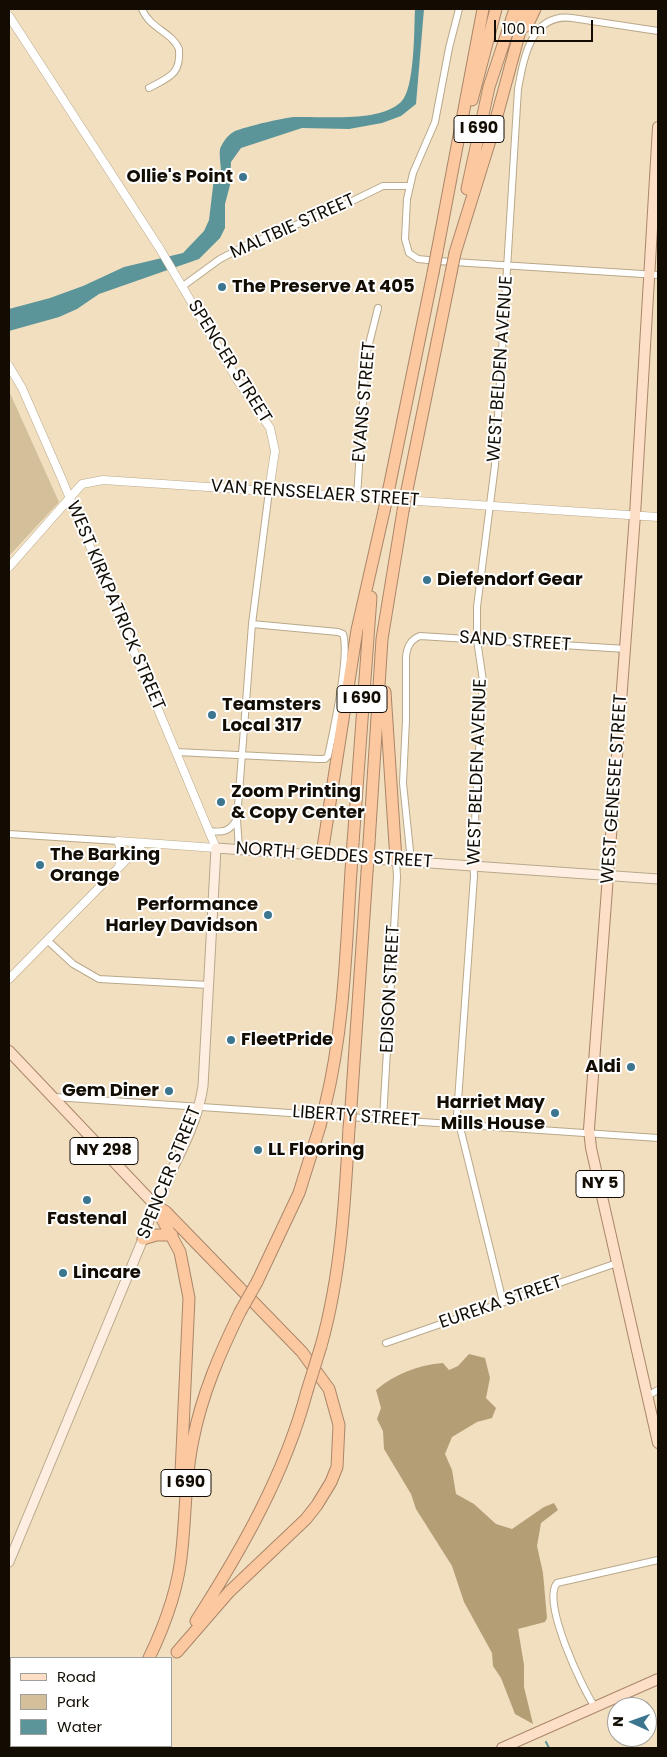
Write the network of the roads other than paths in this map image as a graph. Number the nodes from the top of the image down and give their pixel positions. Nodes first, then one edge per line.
1 (142, 9) edge
2 (483, 9) edge
3 (496, 9) edge
4 (514, 9) edge
5 (526, 9) edge
6 (535, 9) edge
7 (457, 10) edge
8 (9, 16) edge
9 (658, 31) edge
10 (509, 69) junction
11 (149, 88) dead end
12 (658, 127) edge
13 (451, 182) junction
14 (409, 186) junction
15 (455, 252) junction
16 (508, 266) junction
17 (654, 275) edge
18 (183, 286) junction
19 (378, 308) dead end
20 (9, 366) edge
21 (270, 491) junction
22 (357, 497) junction
23 (71, 499) junction
24 (489, 506) junction
25 (635, 515) junction
26 (658, 517) edge
27 (376, 555) junction
28 (9, 567) edge
29 (386, 615) junction
30 (252, 624) junction
31 (477, 640) junction
32 (626, 649) junction
33 (177, 752) junction
34 (242, 754) junction
35 (237, 819) junction
36 (210, 831) junction
37 (9, 834) edge
38 (118, 841) junction
39 (143, 843) junction
40 (216, 848) junction
41 (239, 850) junction
42 (322, 854) junction
43 (396, 860) junction
44 (411, 861) junction
45 (120, 866) junction
46 (473, 866) junction
47 (608, 876) junction
48 (658, 879) edge
49 (47, 940) junction
50 (9, 979) edge
51 (209, 985) junction
52 (9, 1051) edge
53 (54, 1097) junction
54 (198, 1107) junction
55 (383, 1119) junction
56 (459, 1124) junction
57 (590, 1133) junction
58 (658, 1138) edge
59 (155, 1205) junction
60 (172, 1235) junction
61 (143, 1240) junction
62 (617, 1262) junction
63 (503, 1302) junction
64 (386, 1343) dead end
65 (658, 1390) edge
66 (647, 1396) junction
67 (658, 1443) edge
68 (184, 1516) junction
69 (658, 1560) edge
70 (9, 1562) edge
71 (174, 1656) edge
72 (149, 1657) edge
73 (658, 1679) edge
74 (595, 1707) junction
75 (502, 1748) edge

1 - 11 street
2 - 13 highway
3 - 13 highway, I 690
4 - 15 highway, I 690
5 - 10 highway
6 - 10 highway
7 - 14 street
8 - 18 street, SPENCER STREET
9 - 16 street, WEST BELDEN AVENUE
10 - 15 highway
12 - 17 main road, WEST GENESEE STREET / NY 5
13 - 27 highway, I 690, bridge
14 - 16 street
14 - 18 street, MALTBIE STREET
15 - 29 highway, I 690, bridge
16 - 17 street
16 - 24 street, WEST BELDEN AVENUE
17 - 25 main road, WEST GENESEE STREET / NY 5
18 - 21 street, SPENCER STREET
19 - 22 street, EVANS STREET
20 - 23 street, WEST KIRKPATRICK STREET
21 - 22 street, VAN RENSSELAER STREET
21 - 23 street, VAN RENSSELAER STREET
21 - 30 street, SPENCER STREET
22 - 24 street, VAN RENSSELAER STREET
23 - 28 street, VAN RENSSELAER STREET
23 - 33 street, WEST KIRKPATRICK STREET
24 - 25 street, VAN RENSSELAER STREET
24 - 31 street, WEST BELDEN AVENUE
25 - 26 street, VAN RENSSELAER STREET
25 - 32 main road, WEST GENESEE STREET / NY 5
27 - 42 highway
27 - 68 highway, I 690, bridge
29 - 43 highway
29 - 71 highway, I 690, bridge
30 - 34 street, SPENCER STREET
30 - 34 street
31 - 32 street, SAND STREET
31 - 44 street, SAND STREET
31 - 46 street, WEST BELDEN AVENUE
32 - 47 main road, WEST GENESEE STREET / NY 5
33 - 34 street
33 - 36 street, WEST KIRKPATRICK STREET
34 - 35 street, SPENCER STREET
35 - 36 street
35 - 41 street, SPENCER STREET
36 - 40 street, WEST KIRKPATRICK STREET
37 - 38 street, NORTH GEDDES STREET
38 - 39 street, NORTH GEDDES STREET
38 - 45 street
39 - 40 street, NORTH GEDDES STREET
39 - 45 street
40 - 41 main road, NORTH GEDDES STREET
40 - 51 main road, SPENCER STREET
41 - 42 main road, NORTH GEDDES STREET
42 - 43 main road, NORTH GEDDES STREET
43 - 44 main road, NORTH GEDDES STREET
43 - 55 street, EDISON STREET
44 - 46 main road, NORTH GEDDES STREET
45 - 49 street
46 - 47 main road, NORTH GEDDES STREET
46 - 56 street, WEST BELDEN AVENUE
47 - 48 main road, NORTH GEDDES STREET
47 - 57 main road, WEST GENESEE STREET / NY 5
49 - 50 street
49 - 51 street
51 - 54 main road, SPENCER STREET
52 - 53 main road, NY 298
53 - 54 street, LIBERTY STREET
53 - 59 main road, NY 298
54 - 55 street, LIBERTY STREET
54 - 59 main road, SPENCER STREET
55 - 56 street, LIBERTY STREET
56 - 57 street, LIBERTY STREET
56 - 63 street, WEST BELDEN AVENUE
57 - 58 street, LIBERTY STREET
57 - 62 main road, WEST GENESEE STREET / NY 5
59 - 60 highway
59 - 61 main road, SPENCER STREET
59 - 71 highway
60 - 61 highway
60 - 68 highway
61 - 70 main road, SPENCER STREET
62 - 63 street, EUREKA STREET
62 - 66 main road, WEST GENESEE STREET / NY 5
63 - 64 street, EUREKA STREET
65 - 66 street
66 - 67 main road, WEST GENESEE STREET / NY 5
68 - 72 highway, I 690
69 - 74 street
73 - 74 main road
74 - 75 main road

